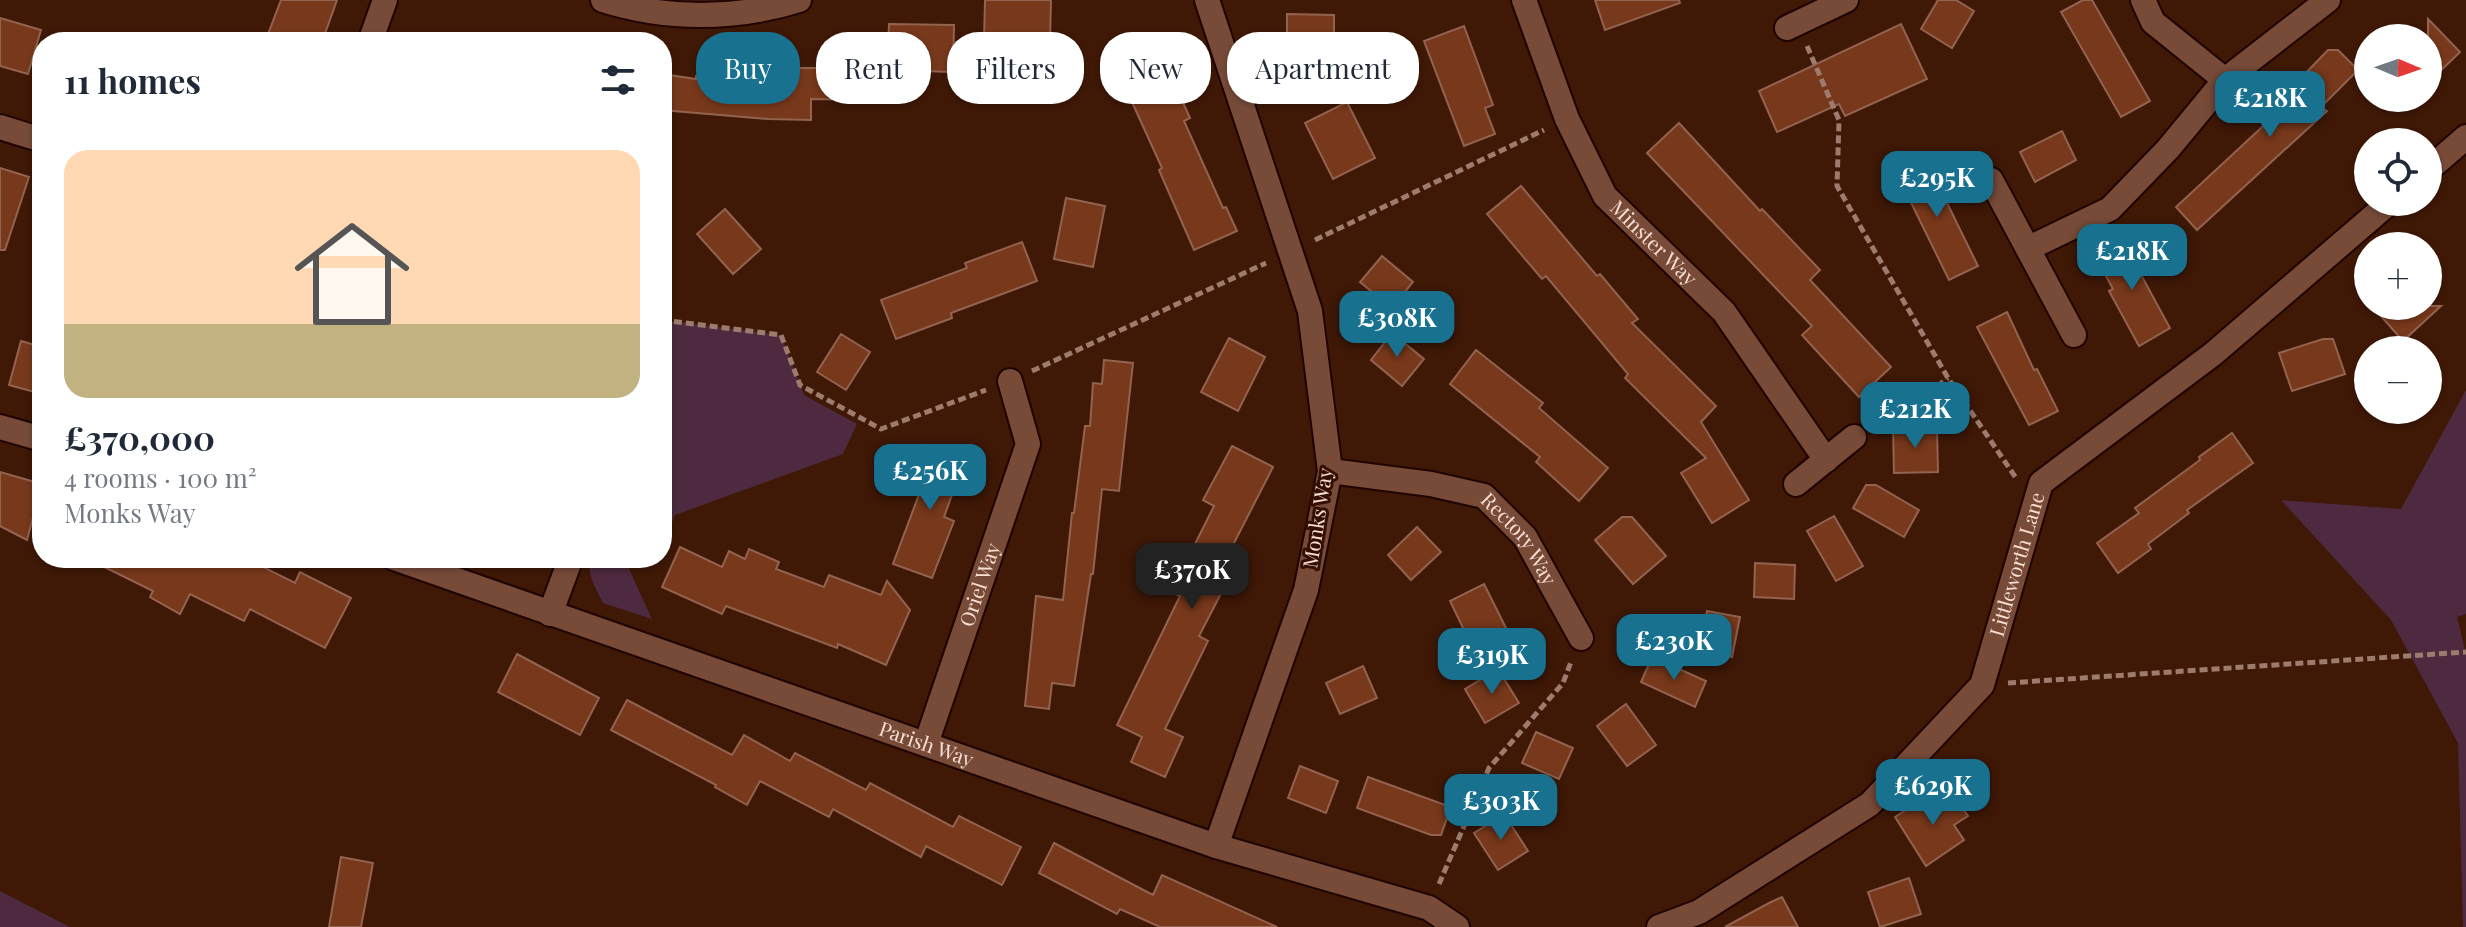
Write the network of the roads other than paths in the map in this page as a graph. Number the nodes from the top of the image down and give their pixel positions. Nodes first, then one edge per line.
1 (385, 0) edge
2 (603, 0) edge
3 (799, 0) edge
4 (1207, 0) edge
5 (1524, 0) edge
6 (1846, 0) edge
7 (2143, 0) edge
8 (2328, 0) edge
9 (1804, 16) edge
10 (374, 32) edge
11 (2225, 80) junction
12 (0, 127) edge
13 (32, 137) edge
14 (2466, 137) edge
15 (2442, 158) edge
16 (1991, 180) dead end
17 (2374, 216) edge
18 (2029, 248) junction
19 (2074, 335) dead end
20 (1010, 381) road end
21 (0, 427) edge
22 (32, 436) edge
23 (1854, 437) road end
24 (1826, 460) junction
25 (1330, 471) junction
26 (1796, 484) dead end
27 (422, 568) edge
28 (567, 568) edge
29 (550, 614) junction
30 (1581, 638) road end
31 (926, 744) junction
32 (1216, 846) junction
33 (1457, 927) edge
34 (1659, 927) edge

1 - 10 street
2 - 3 street
4 - 25 street, Monks Way
5 - 24 street, Minster Way
6 - 9 street
7 - 11 street
8 - 11 street
11 - 18 street
12 - 13 street
14 - 15 street
16 - 18 street
17 - 34 street, Littleworth Lane
18 - 19 street
20 - 31 street, Oriel Way
21 - 22 street
23 - 24 street
24 - 26 street
25 - 30 street, Rectory Way
25 - 32 street, Monks Way
27 - 29 street, Parish Way
28 - 29 street
29 - 31 street, Parish Way
31 - 32 street, Parish Way
32 - 33 street, Parish Way

